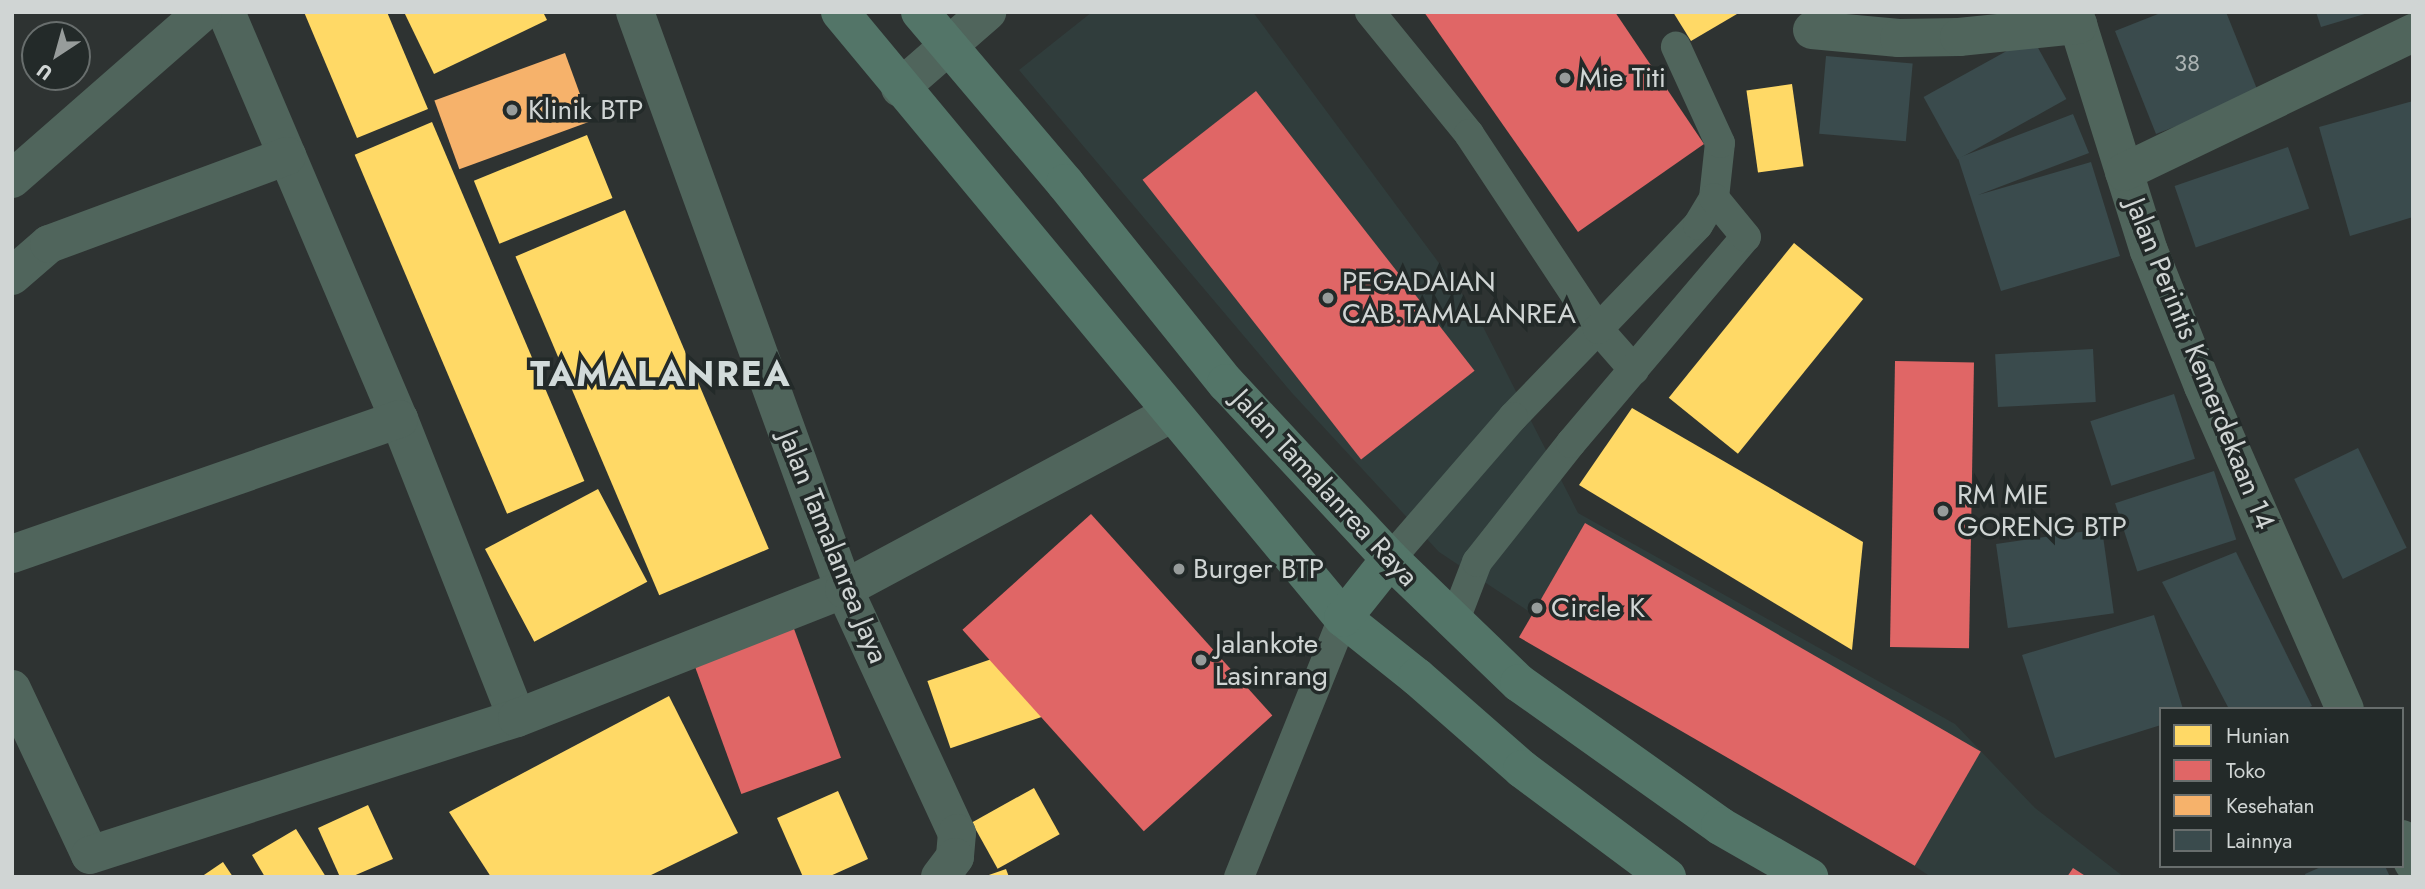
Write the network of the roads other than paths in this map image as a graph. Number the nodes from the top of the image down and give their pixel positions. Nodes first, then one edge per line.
1 (203, 12) edge
2 (226, 12) edge
3 (635, 12) edge
4 (840, 12) edge
5 (920, 12) edge
6 (987, 12) edge
7 (1370, 12) edge
8 (2076, 19) edge
9 (1812, 30) dead end
10 (2413, 33) edge
11 (947, 46) junction
12 (1676, 47) dead end
13 (900, 88) junction
14 (287, 156) junction
15 (2124, 172) junction
16 (12, 179) edge
17 (1714, 198) junction
18 (12, 276) edge
19 (1598, 330) junction
20 (1634, 370) junction
21 (1172, 413) junction
22 (399, 419) junction
23 (12, 554) edge
24 (1390, 559) junction
25 (844, 589) junction
26 (1343, 618) junction
27 (1454, 622) junction
28 (12, 689) edge
29 (2344, 707) edge
30 (517, 718) junction
31 (2404, 843) edge
32 (2413, 863) edge
33 (940, 877) edge
34 (1239, 877) edge
35 (1667, 877) edge
36 (1809, 877) edge

1 - 16 street
2 - 14 street
3 - 25 street, Jalan Tamalanrea Jaya
4 - 13 main road
5 - 11 main road, Jalan Tamalanrea Raya
6 - 11 street
7 - 19 lane
8 - 9 street
8 - 15 street, Jalan Perintis Kemerdekaan 14
10 - 15 street
11 - 13 street
11 - 24 main road, Jalan Tamalanrea Raya
12 - 17 lane
13 - 21 main road
14 - 18 street
14 - 22 street
15 - 29 street, Jalan Perintis Kemerdekaan 14
17 - 19 lane
17 - 20 lane
19 - 20 lane
19 - 24 lane
20 - 27 lane
21 - 25 street
21 - 26 main road
22 - 23 street
22 - 30 street
24 - 26 main road
24 - 27 main road, Jalan Tamalanrea Raya
25 - 30 street
25 - 33 street, Jalan Tamalanrea Jaya
26 - 34 lane
26 - 35 main road
27 - 36 main road, Jalan Tamalanrea Raya
28 - 30 street
31 - 32 street

